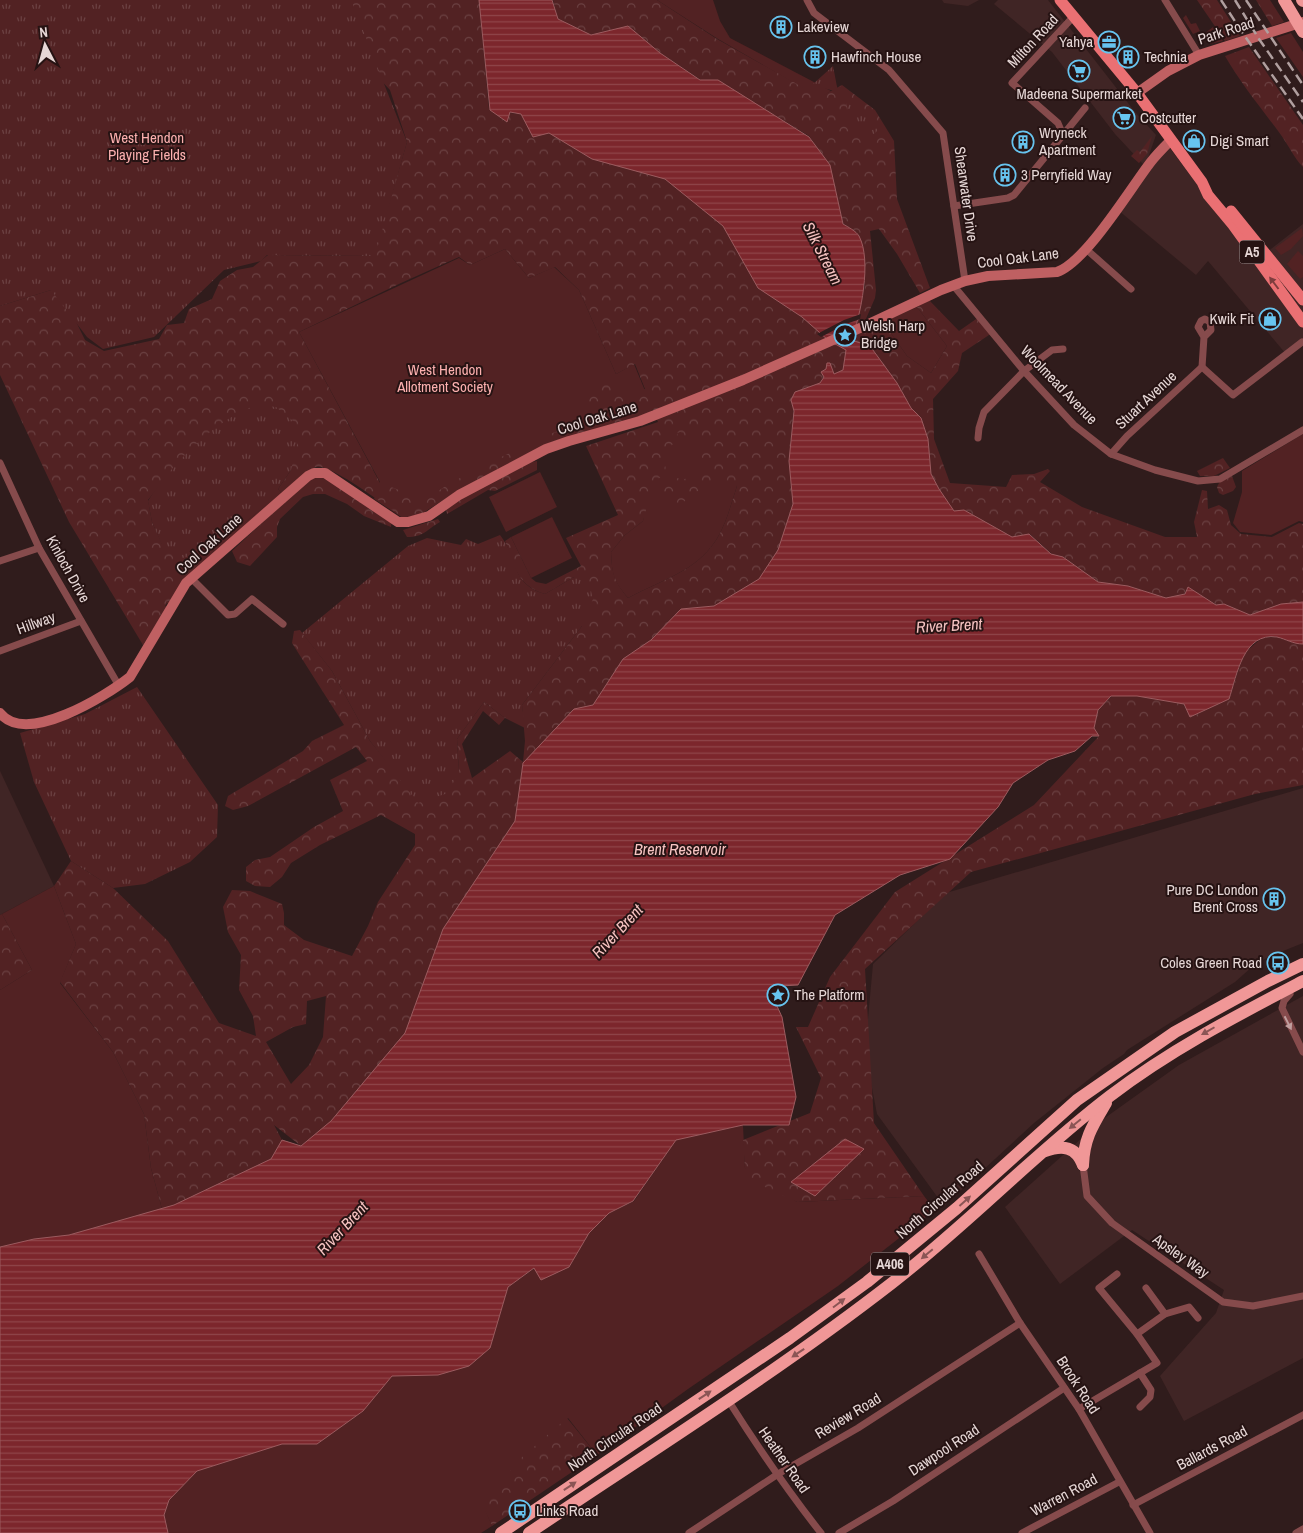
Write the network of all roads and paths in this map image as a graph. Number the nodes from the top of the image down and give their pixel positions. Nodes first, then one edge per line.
1 (807, 0) edge
2 (1060, 0) edge
3 (1165, 0) edge
4 (1284, 0) edge
5 (1074, 16) junction
6 (1303, 22) edge
7 (1303, 32) edge
8 (1199, 55) junction
9 (1137, 94) junction
10 (1085, 108) dead end
11 (1062, 134) junction
12 (1171, 140) junction
13 (1202, 182) junction
14 (954, 206) junction
15 (1086, 249) junction
16 (965, 281) junction
17 (953, 285) junction
18 (1131, 288) dead end
19 (1303, 300) edge
20 (1303, 322) edge
21 (1204, 337) dead end
22 (1302, 342) dead end
23 (1063, 349) dead end
24 (1202, 367) junction
25 (1024, 371) junction
26 (1303, 430) edge
27 (978, 438) dead end
28 (1111, 454) junction
29 (0, 463) edge
30 (39, 548) junction
31 (0, 562) edge
32 (191, 578) junction
33 (82, 621) junction
34 (283, 624) dead end
35 (0, 651) edge
36 (119, 686) junction
37 (1, 717) edge
38 (1303, 955) edge
39 (1303, 964) edge
40 (1268, 981) junction
41 (1303, 981) edge
42 (1303, 989) edge
43 (1290, 994) junction
44 (1251, 1008) junction
45 (1303, 1052) edge
46 (1111, 1095) junction
47 (1041, 1153) junction
48 (1083, 1165) junction
49 (979, 1254) dead end
50 (1117, 1274) dead end
51 (1146, 1288) dead end
52 (1303, 1296) edge
53 (1165, 1314) junction
54 (1198, 1318) dead end
55 (1020, 1323) junction
56 (1136, 1334) junction
57 (1140, 1373) junction
58 (1064, 1388) junction
59 (728, 1400) junction
60 (1140, 1407) dead end
61 (1079, 1409) junction
62 (1303, 1415) edge
63 (778, 1474) junction
64 (1119, 1482) junction
65 (1133, 1505) junction
66 (1303, 1529) edge
67 (501, 1533) edge
68 (529, 1533) edge
69 (689, 1533) edge
70 (821, 1533) edge
71 (839, 1533) edge
72 (1022, 1533) edge
73 (1150, 1533) edge
74 (1296, 1533) edge

1 - 14 street, Shearwater Drive
2 - 5 main road, A5
3 - 8 street
4 - 7 highway
5 - 9 main road, A5
5 - 11 street, Milton Road
6 - 8 street, Park Road
8 - 9 street, Park Road
9 - 12 main road, A5
10 - 11 street
11 - 14 street
12 - 13 main road, A5
12 - 15 street, Cool Oak Lane
13 - 19 main road, A5
20 -> 13 main road, A5
14 - 16 street, Shearwater Drive
15 - 16 street, Cool Oak Lane
15 - 18 street
16 - 17 street, Cool Oak Lane
17 - 25 street, Woolmead Avenue
17 - 32 street, Cool Oak Lane
21 - 24 street
22 - 24 street
23 - 25 street
24 - 28 street, Stuart Avenue
25 - 27 street
25 - 28 street, Woolmead Avenue
26 - 28 street, Woolmead Avenue
29 - 30 street, Kinloch Drive
30 - 31 street
30 - 33 street, Kinloch Drive
32 - 34 street
32 - 36 street, Cool Oak Lane
33 - 35 street, Hillway
33 - 36 street, Kinloch Drive
36 - 37 street, Cool Oak Lane
38 - 40 highway, A406
39 - 40 highway, North Circular Road / A406
67 -> 40 highway, North Circular Road / A406
41 - 44 highway, A406
42 - 43 highway, A406
43 - 44 highway, A406
43 -> 45 street
44 -> 46 highway, A406
46 -> 47 highway, A406
46 - 48 highway
47 - 48 highway
47 -> 59 highway, A406
48 - 52 street, Apsley Way
49 - 55 street, Brook Road
50 - 56 street
51 - 53 street
53 - 54 street
53 - 56 street
55 - 58 street, Brook Road
55 - 63 street, Review Road
56 - 57 street
57 - 60 street
57 - 61 street
58 - 61 street, Brook Road
58 - 71 street, Dawpool Road
59 - 63 street, Heather Road
59 - 68 highway, A406
61 - 64 street, Brook Road
62 - 65 street, Ballards Road
63 - 69 street, Review Road
63 - 70 street, Heather Road
64 - 65 street, Brook Road
64 - 72 street, Warren Road
65 - 73 street, Brook Road
66 - 74 street

